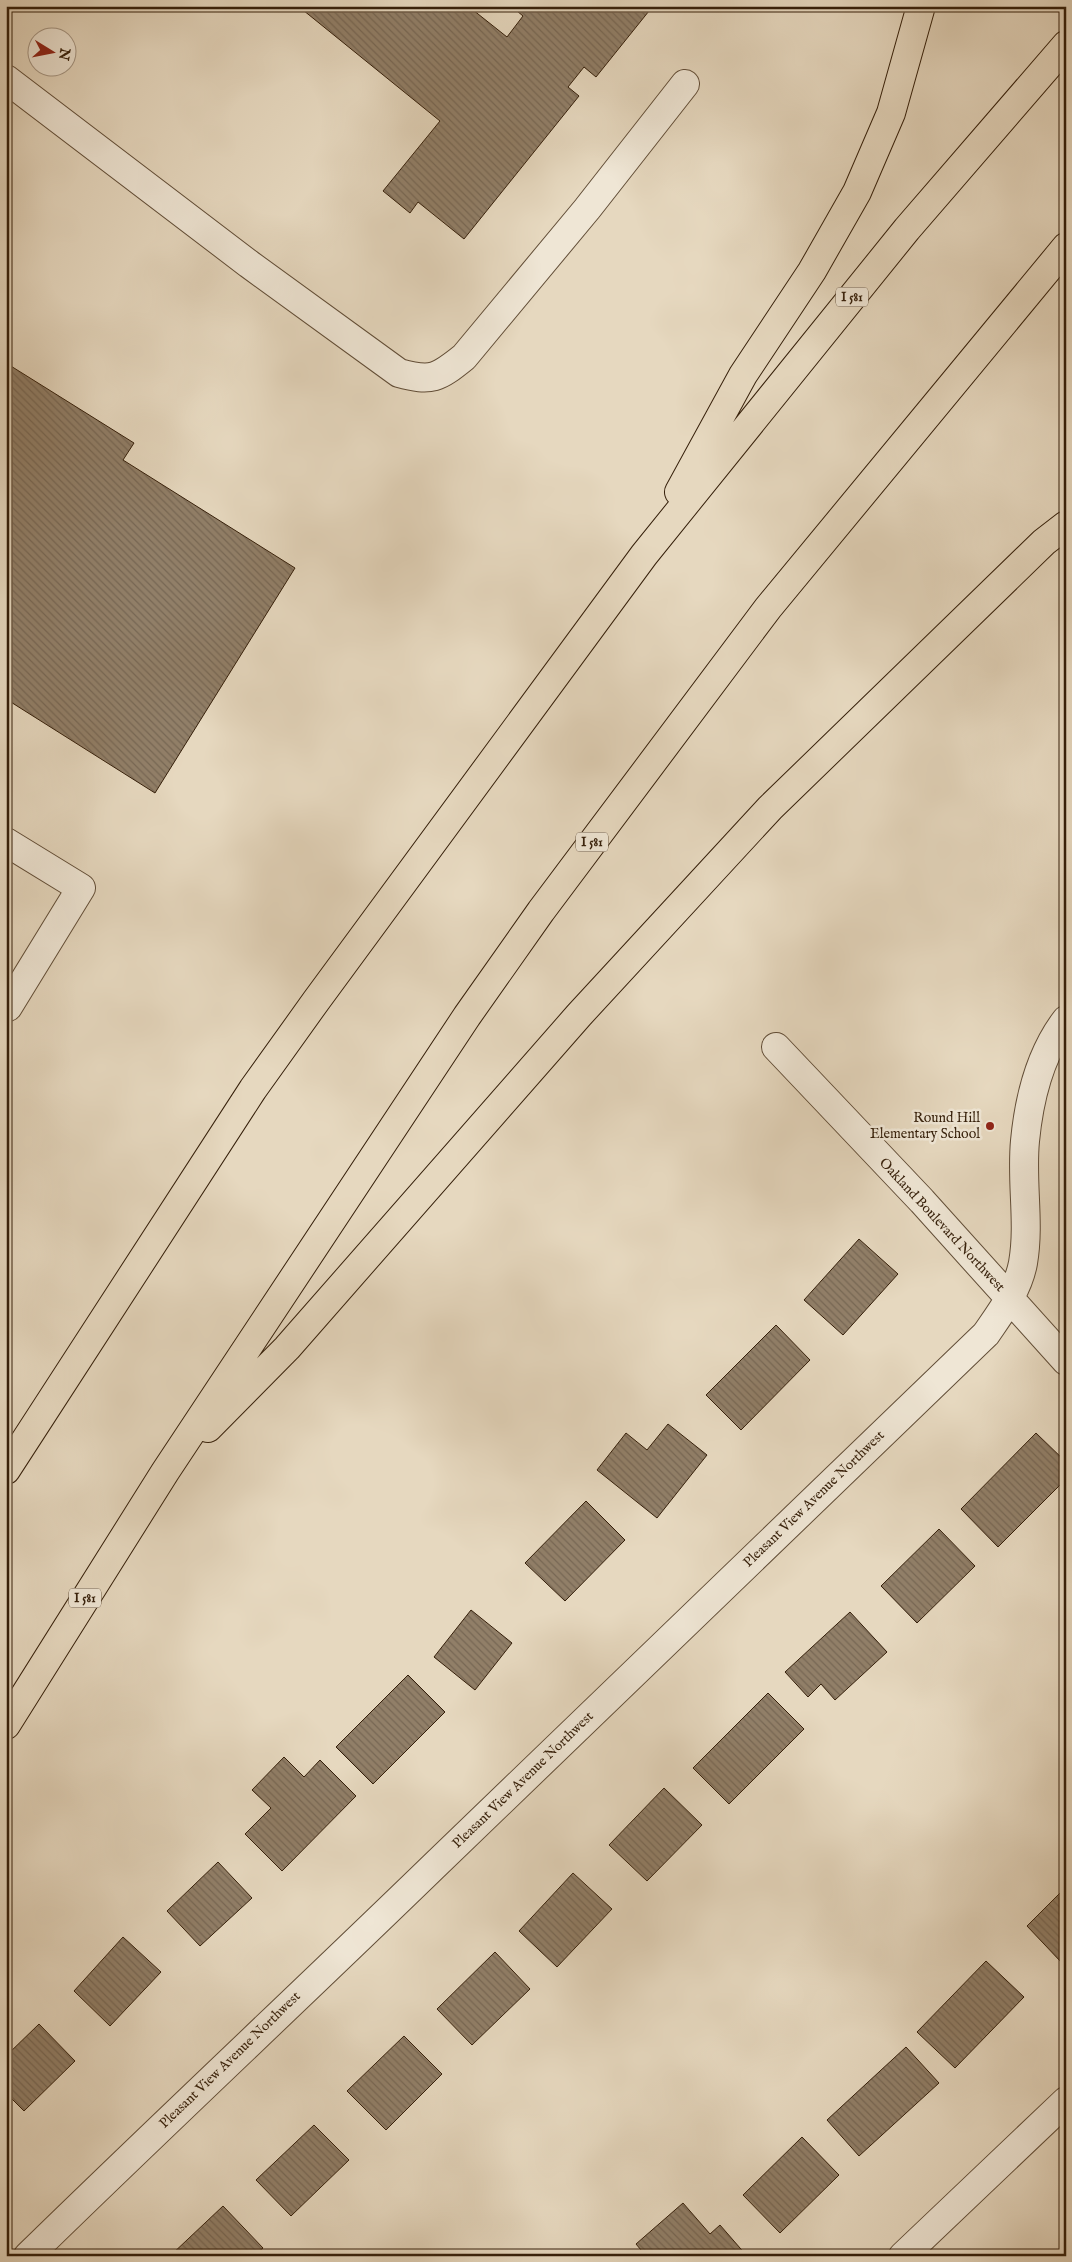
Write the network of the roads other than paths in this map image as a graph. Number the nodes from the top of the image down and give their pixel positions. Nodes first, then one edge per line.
1 (921, 6) edge
2 (1066, 45) edge
3 (6, 79) edge
4 (685, 84) dead end
5 (1066, 247) edge
6 (1066, 525) edge
7 (644, 555) junction
8 (6, 842) edge
9 (6, 1006) edge
10 (1066, 1020) edge
11 (776, 1048) dead end
12 (1010, 1298) junction
13 (1066, 1361) edge
14 (6, 1470) edge
15 (164, 1472) junction
16 (6, 1724) edge
17 (1066, 2101) edge
18 (28, 2256) edge
19 (903, 2256) edge

1 - 7 highway
2 - 7 highway, I 581
3 - 4 street
5 - 15 highway, I 581
6 - 15 highway
7 - 14 highway, I 581
8 - 9 street
10 - 12 street, Pleasant View Avenue Northwest
11 - 12 street, Oakland Boulevard Northwest
12 - 13 street, Oakland Boulevard Northwest
12 - 18 street, Pleasant View Avenue Northwest
15 - 16 highway, I 581
17 - 19 street

